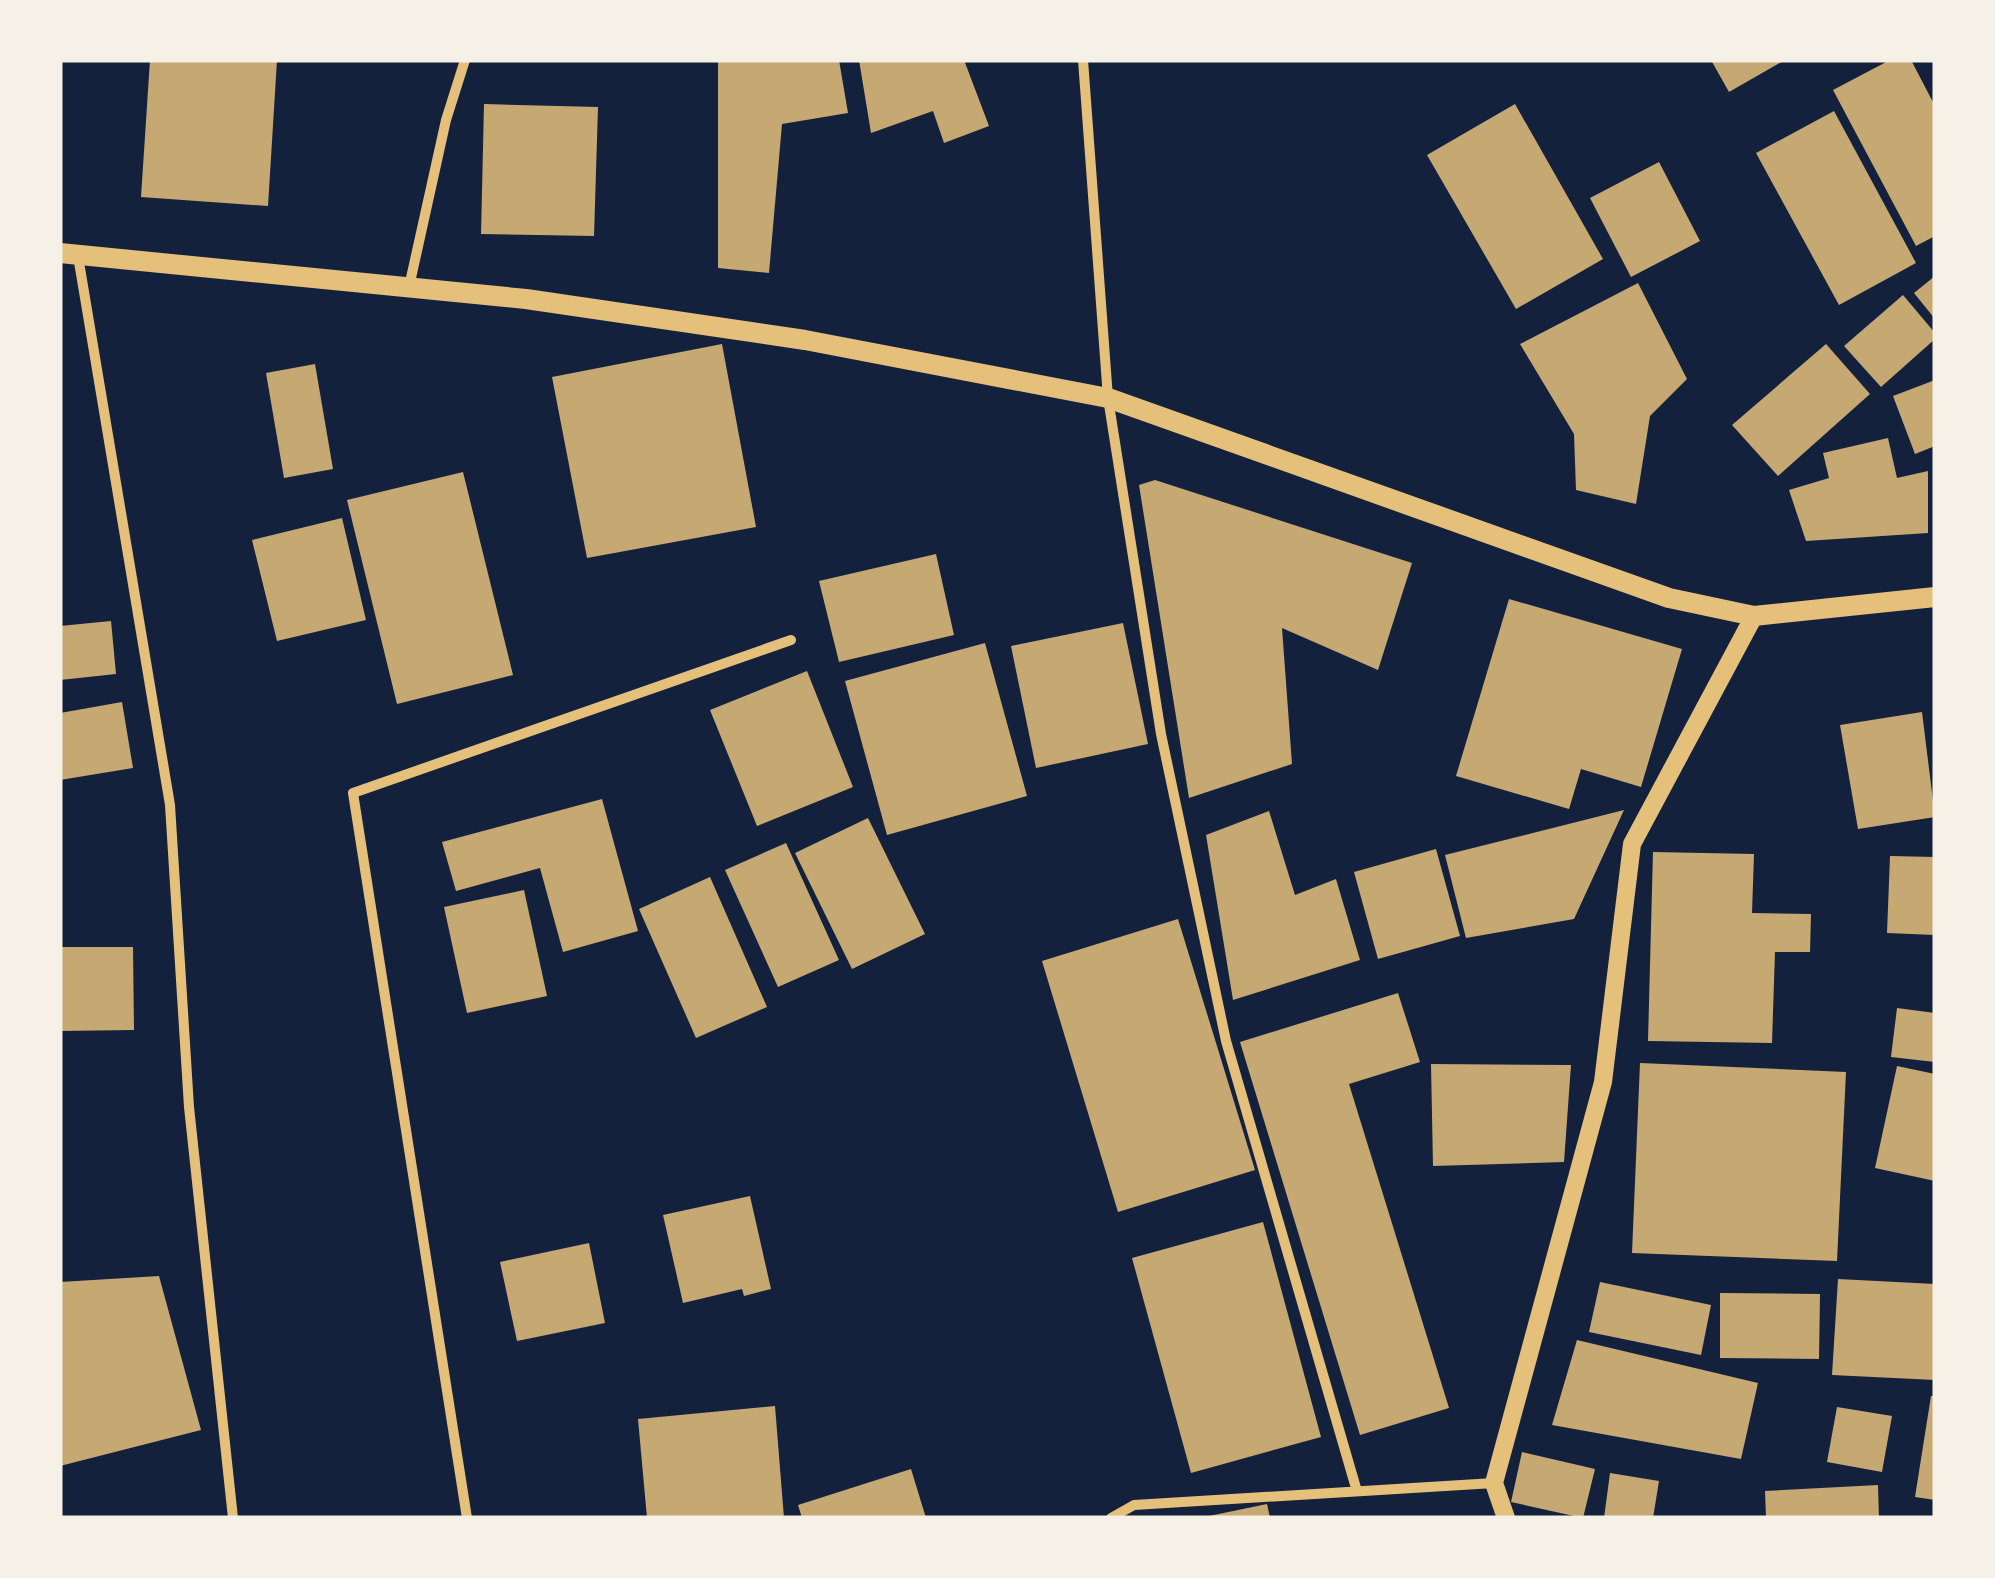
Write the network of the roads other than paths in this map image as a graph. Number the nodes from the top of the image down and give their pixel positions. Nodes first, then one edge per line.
1 (465, 60) edge
2 (1082, 60) edge
3 (69, 254) edge
4 (409, 287) junction
5 (1108, 398) junction
6 (1935, 597) edge
7 (1754, 616) junction
8 (791, 640) dead end
9 (1494, 1483) junction
10 (1356, 1488) junction
11 (233, 1518) edge
12 (467, 1518) edge
13 (1111, 1518) edge
14 (1506, 1518) edge

1 - 4 street
2 - 5 street
3 - 4 main road
3 - 11 street
4 - 5 main road
5 - 7 main road
5 - 10 street
6 - 7 main road
7 - 9 street
8 - 12 street
9 - 10 street
9 - 14 street
10 - 13 street

